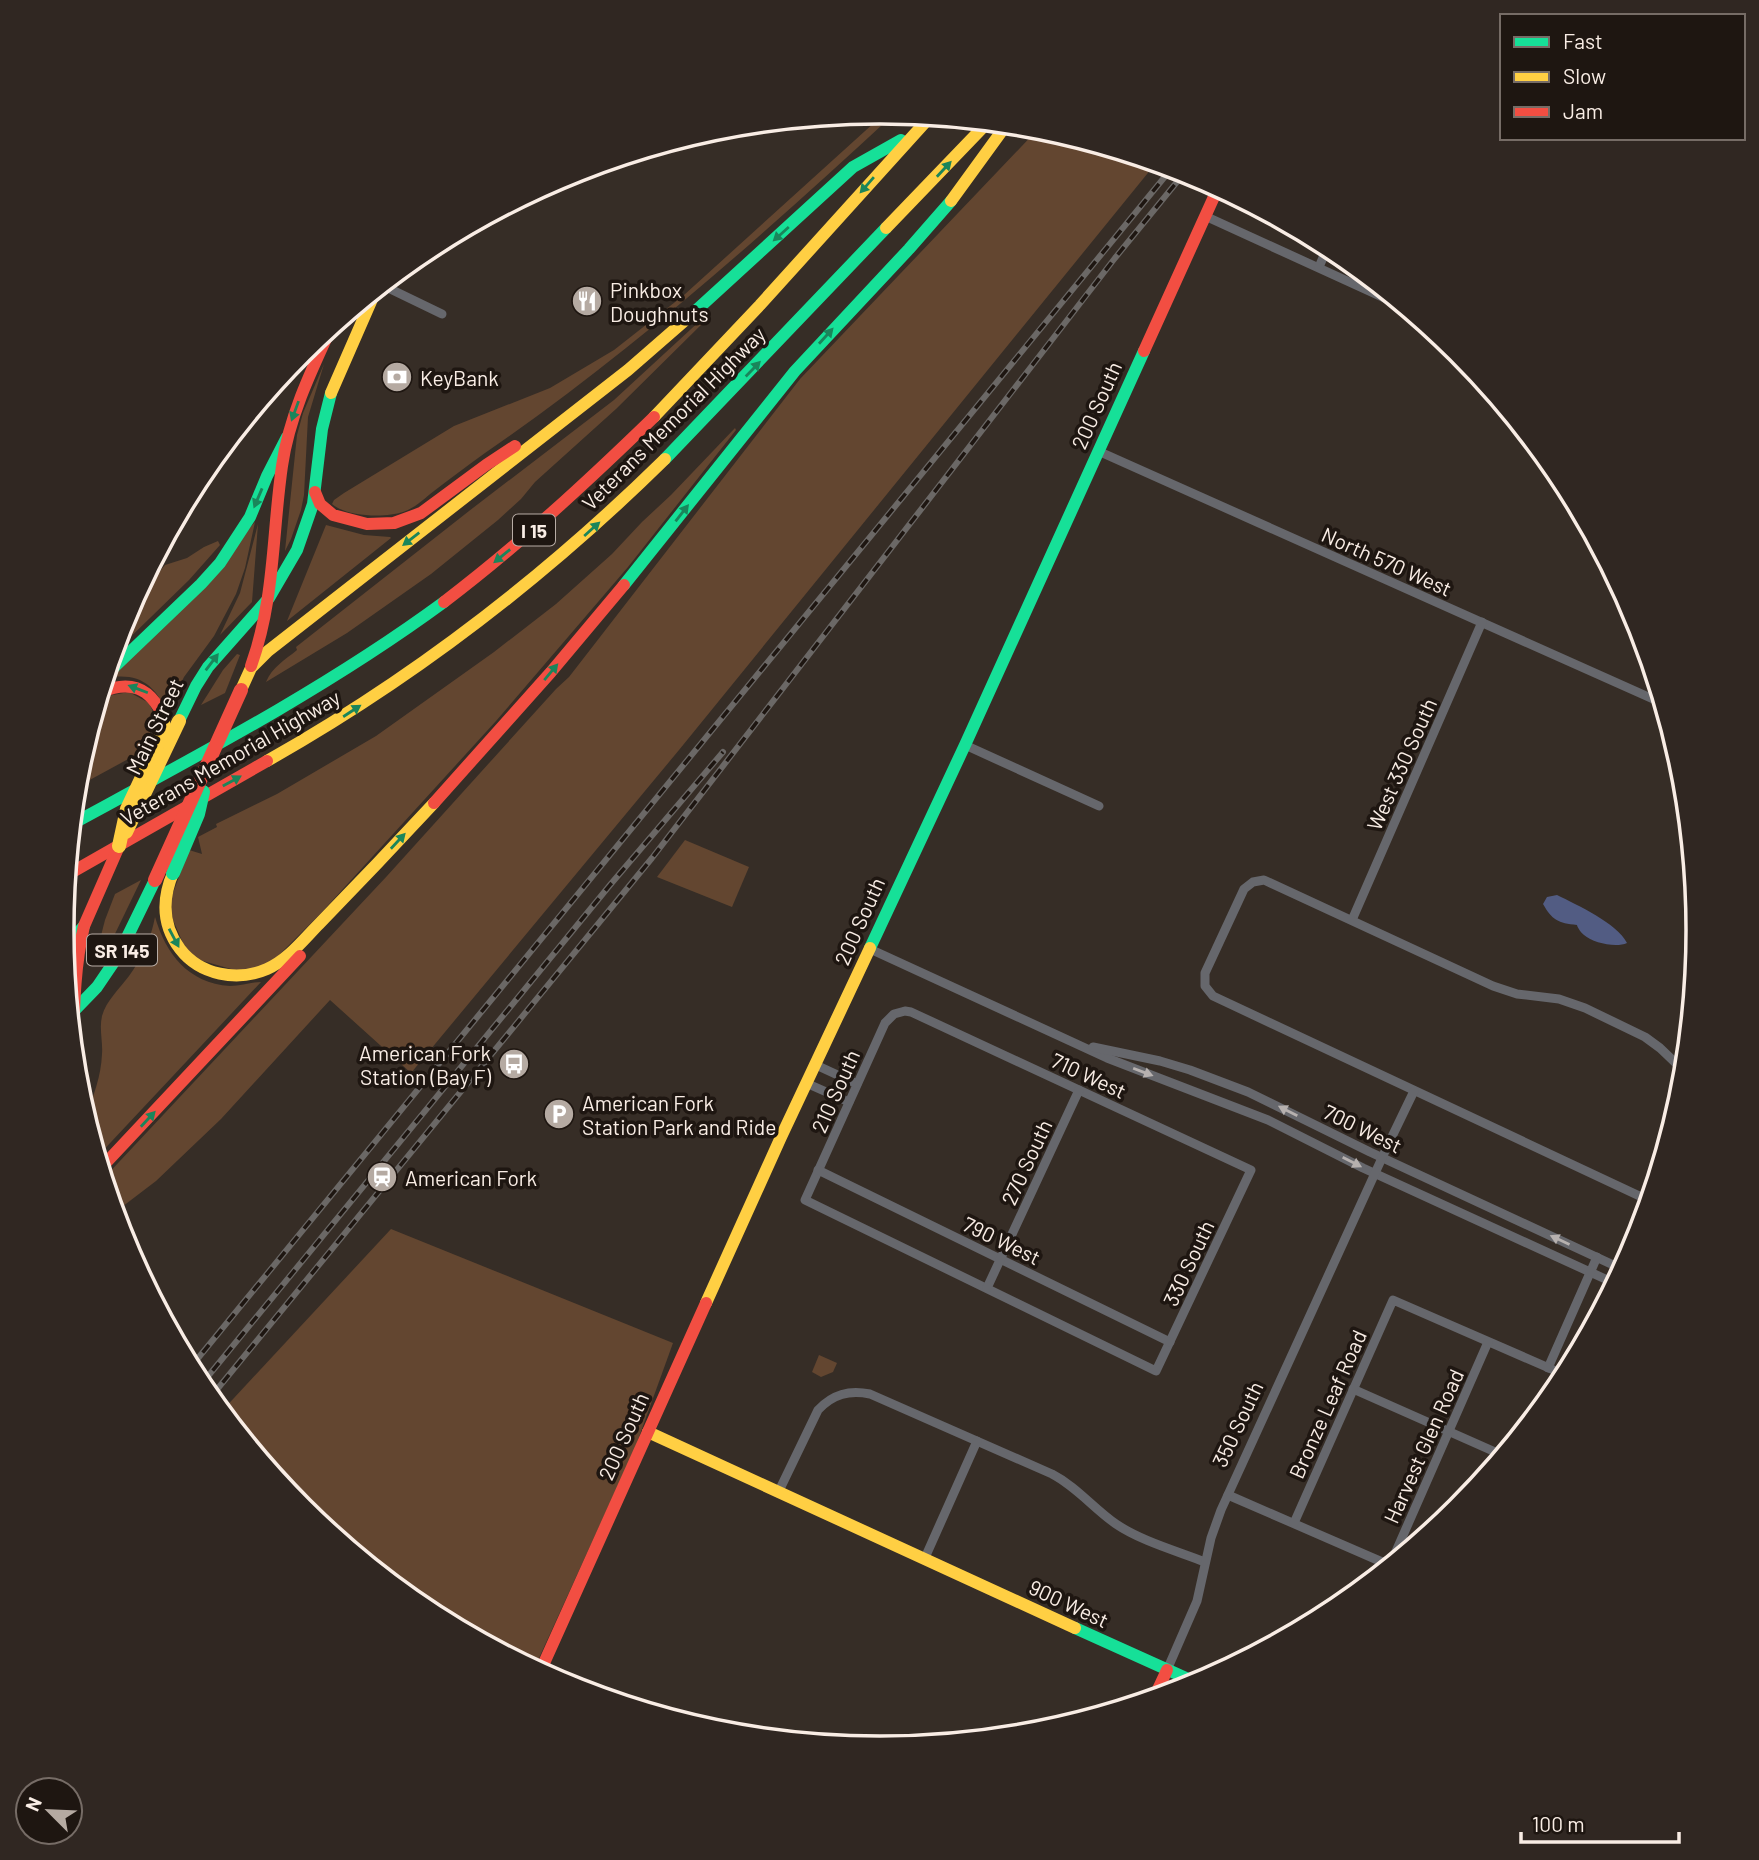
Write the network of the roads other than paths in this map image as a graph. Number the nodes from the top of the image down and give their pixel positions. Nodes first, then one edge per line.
1 (921, 126) edge
2 (980, 131) edge
3 (1000, 133) edge
4 (913, 134) junction
5 (1214, 197) edge
6 (1205, 216) junction
7 (1323, 258) edge
8 (1319, 267) junction
9 (391, 289) edge
10 (1370, 291) edge
11 (368, 308) edge
12 (442, 314) dead end
13 (322, 349) edge
14 (580, 407) junction
15 (287, 437) junction
16 (1098, 451) junction
17 (315, 492) junction
18 (269, 598) junction
19 (1482, 622) junction
20 (119, 662) edge
21 (251, 668) junction
22 (111, 688) edge
23 (1651, 698) edge
24 (965, 745) junction
25 (211, 755) junction
26 (1099, 806) dead end
27 (81, 819) edge
28 (119, 846) junction
29 (76, 870) edge
30 (352, 891) junction
31 (1352, 920) junction
32 (85, 926) junction
33 (74, 938) edge
34 (870, 949) junction
35 (75, 983) edge
36 (77, 1007) edge
37 (911, 1012) joint
38 (1080, 1045) junction
39 (1674, 1062) edge
40 (816, 1065) junction
41 (806, 1083) junction
42 (857, 1084) junction
43 (1079, 1090) junction
44 (1414, 1091) junction
45 (849, 1102) junction
46 (1382, 1158) junction
47 (108, 1161) edge
48 (818, 1170) junction
49 (1251, 1170) joint
50 (1375, 1173) junction
51 (1640, 1196) edge
52 (1597, 1257) junction
53 (1000, 1259) junction
54 (1612, 1264) edge
55 (1591, 1272) junction
56 (1605, 1279) edge
57 (986, 1288) junction
58 (1170, 1342) junction
59 (1488, 1342) junction
60 (1548, 1368) junction
61 (1555, 1371) edge
62 (1353, 1389) junction
63 (1448, 1431) junction
64 (648, 1432) junction
65 (977, 1441) junction
66 (1493, 1451) edge
67 (778, 1493) junction
68 (1228, 1494) junction
69 (1294, 1523) junction
70 (1397, 1548) edge
71 (924, 1560) junction
72 (1380, 1561) edge
73 (1205, 1562) junction
74 (544, 1663) edge
75 (1167, 1670) junction
76 (1182, 1677) edge
77 (1160, 1685) edge

1 - 4 main road, Veterans Memorial Highway / I 15
29 -> 2 main road, Veterans Memorial Highway / I 15
30 -> 3 main road
4 -> 14 main road
4 -> 27 main road, Veterans Memorial Highway / I 15
5 - 6 main road, 200 South
6 - 8 street
6 - 16 main road, 200 South
7 - 8 street
8 - 10 street
9 - 12 street
11 - 17 main road, Main Street / SR 145
13 -> 15 main road, Main Street / SR 145
14 - 17 main road
14 -> 21 main road
15 - 18 main road, Main Street / SR 145
15 -> 20 main road
16 - 19 street, North 570 West
16 - 24 main road, 200 South
17 - 18 main road, Main Street / SR 145
18 - 21 main road, Main Street / SR 145
28 -> 18 main road, Main Street / SR 145, bridge
19 - 23 street, North 570 West
19 - 31 street, West 330 South
21 - 25 main road, Main Street / SR 145, bridge
28 -> 22 main road, bridge
24 - 26 street
24 - 34 main road, 200 South
25 -> 30 main road, bridge
25 - 36 main road, Main Street / SR 145, bridge
28 - 32 main road, Main Street / SR 145
47 -> 30 main road
31 - 39 street
31 - 44 street
32 - 33 main road
32 - 35 main road, Main Street / SR 145
34 - 38 street, 700 West
34 - 40 main road, 200 South
37 - 42 street, 210 South
37 - 43 street, 710 West
46 -> 38 street, 700 West
38 -> 50 street, 700 West
40 - 41 main road, 200 South
40 - 42 street
41 - 45 street
41 - 64 main road, 200 South
42 - 45 street, 210 South
43 - 49 street, 710 West
43 - 53 street, 270 South
44 - 46 street, 350 South
44 - 51 street
45 - 48 street, 210 South
46 - 50 street, 350 South
52 -> 46 street, 700 West
48 - 53 street, 790 West
48 - 57 street, 210 South
49 - 58 street, 330 South
50 - 55 street, 700 West
50 - 68 street, 350 South
52 - 54 street, 700 West
52 - 55 street
53 - 57 street, 270 South
53 - 58 street, 790 West
55 - 56 street, 700 West
55 - 60 street
57 - 58 street, 330 South
59 - 60 street
59 - 62 street, Bronze Leaf Road
59 - 63 street, Harvest Glen Road
60 - 61 street
62 - 63 street
62 - 69 street, Bronze Leaf Road
63 - 66 street
63 - 70 street, Harvest Glen Road
64 - 67 main road, 900 West
64 - 74 main road, 200 South
65 - 67 street
65 - 71 street
65 - 73 street
67 - 71 main road, 900 West
68 - 69 street
68 - 73 street, 350 South
69 - 72 street
71 - 75 main road, 900 West
73 - 75 street, 350 South
75 - 76 main road, 900 West
75 - 77 main road, 350 South

